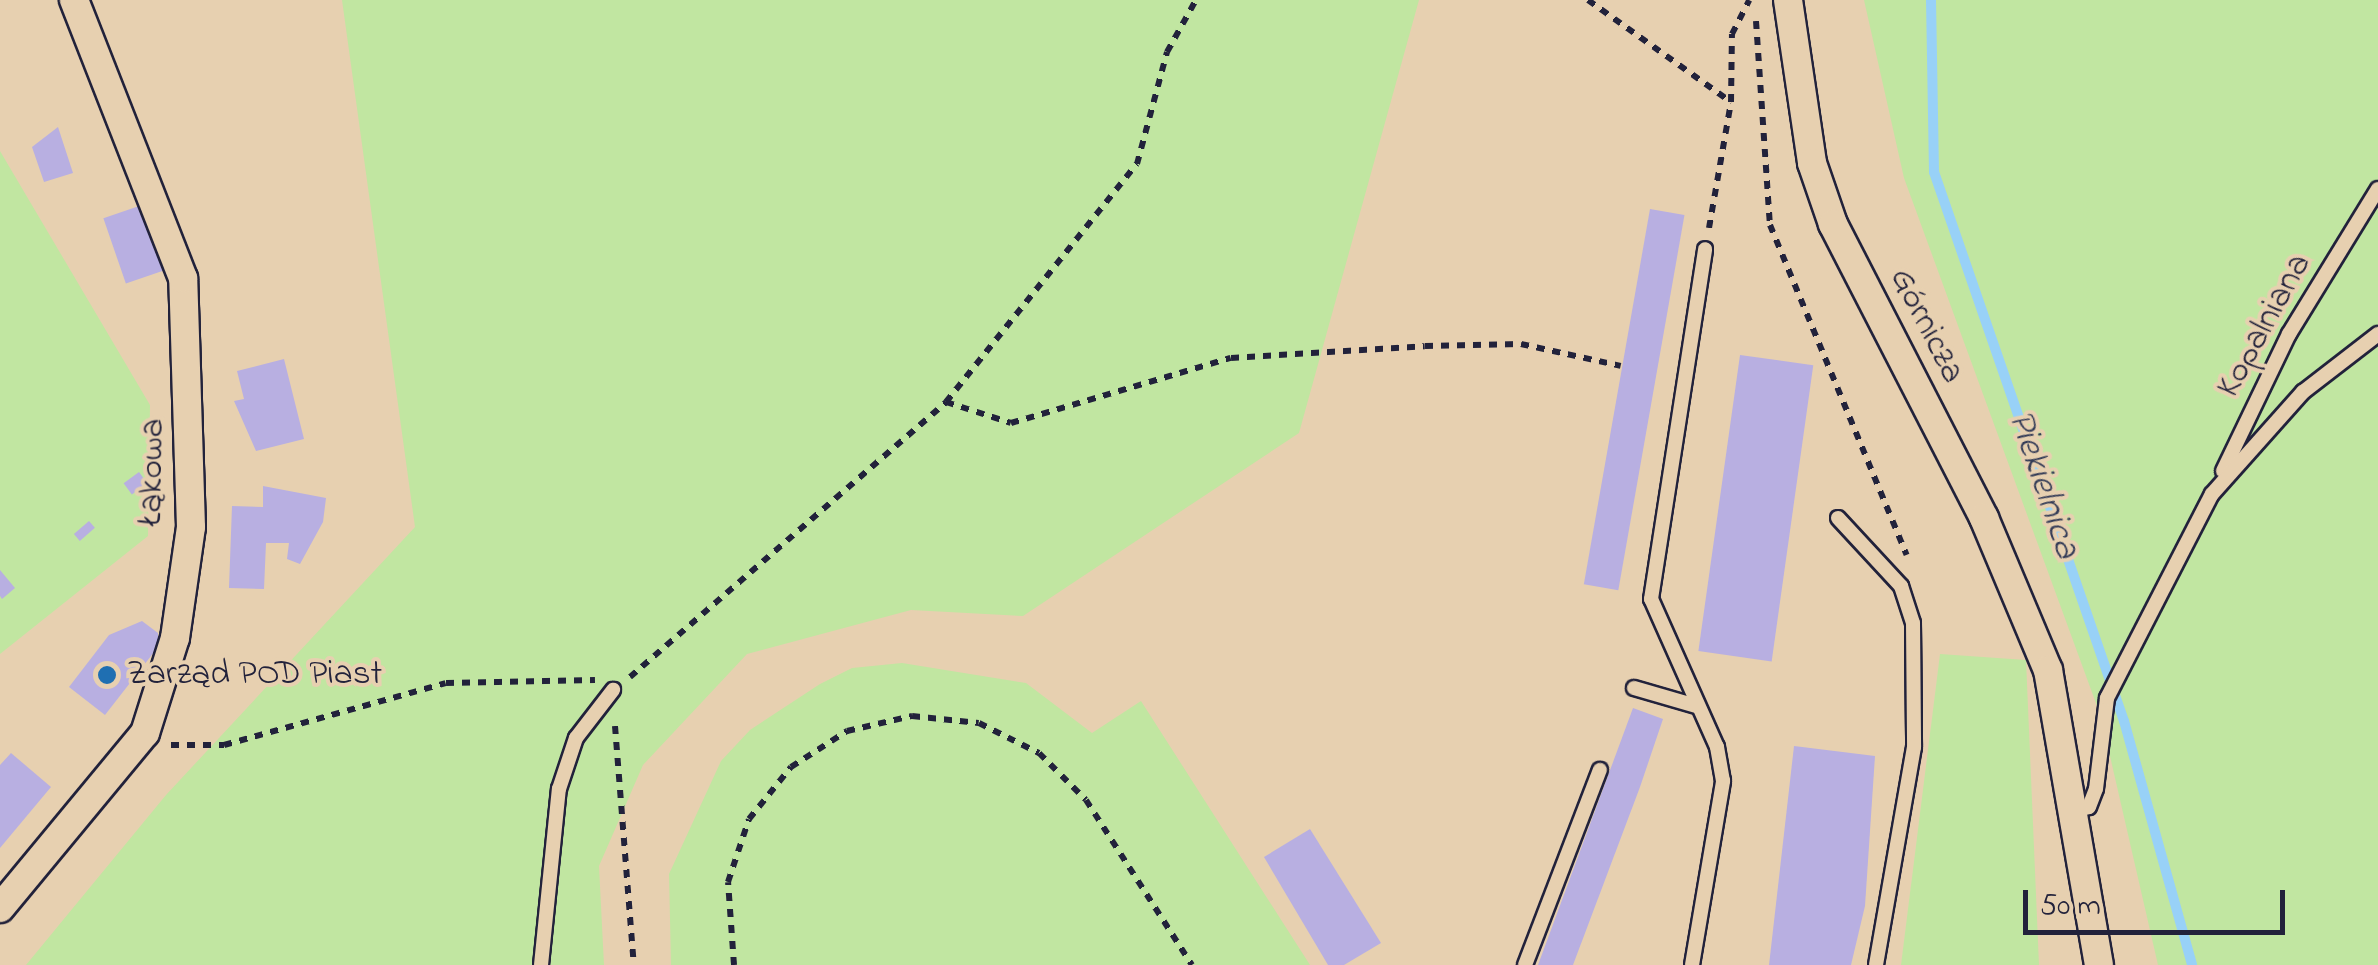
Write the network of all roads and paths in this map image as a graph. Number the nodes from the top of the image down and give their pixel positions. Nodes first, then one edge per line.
1 (74, 0) edge
2 (1196, 0) edge
3 (1588, 0) edge
4 (1750, 0) edge
5 (1758, 0) edge
6 (1788, 0) edge
7 (1731, 102) junction
8 (2378, 189) edge
9 (1705, 249) joint
10 (2378, 334) edge
11 (1621, 366) dead end
12 (946, 402) junction
13 (2212, 494) junction
14 (1838, 518) dead end
15 (1910, 565) dead end
16 (1634, 688) dead end
17 (614, 690) junction
18 (1696, 706) junction
19 (144, 736) junction
20 (1600, 770) dead end
21 (2076, 810) junction
22 (0, 908) edge
23 (541, 965) edge
24 (634, 965) edge
25 (734, 965) edge
26 (1192, 965) edge
27 (1525, 965) edge
28 (1692, 965) edge
29 (1876, 965) edge
30 (2099, 965) edge

1 - 19 street, Łąkowa
2 - 12 path
3 - 7 path
4 - 7 path
5 - 15 path
6 - 21 street, Górnicza
7 - 9 path
8 - 13 lane, Kopalniana
9 - 18 lane
10 - 13 lane, Kopalniana
11 - 12 path
12 - 17 path
13 - 21 lane, Kopalniana
14 - 29 lane
16 - 18 lane
17 - 19 path
17 - 23 lane
17 - 24 path
18 - 28 lane
19 - 22 street, Łąkowa
20 - 27 lane
21 - 30 street, Górnicza
25 - 26 path

